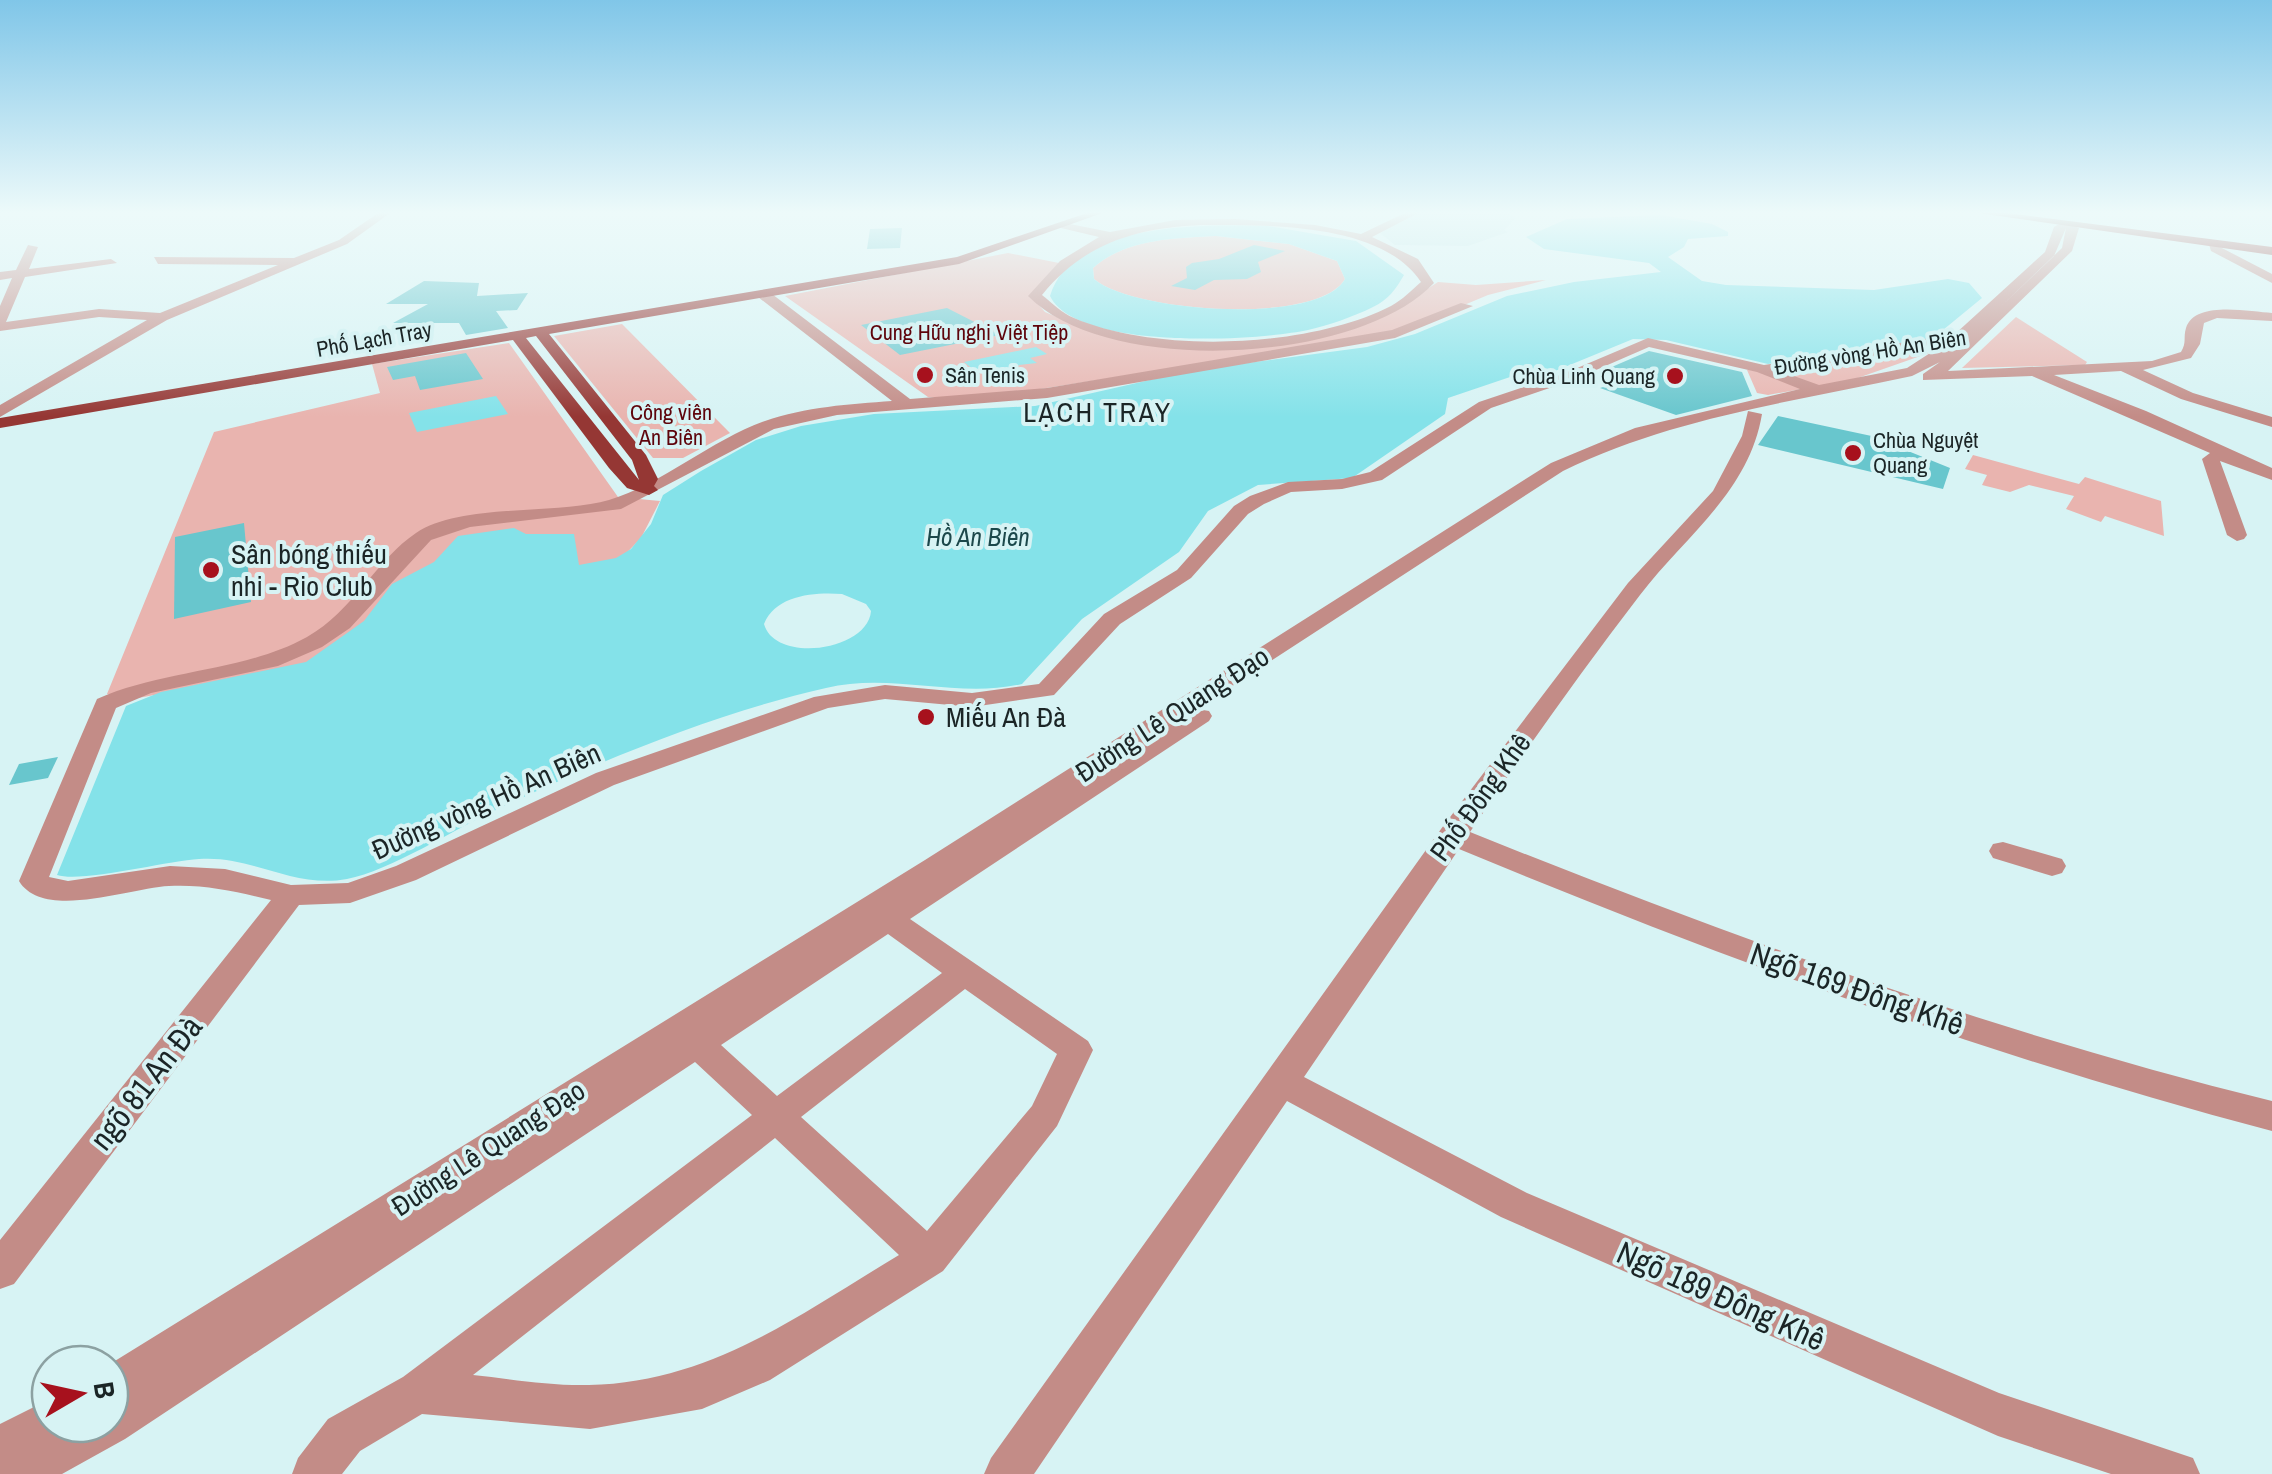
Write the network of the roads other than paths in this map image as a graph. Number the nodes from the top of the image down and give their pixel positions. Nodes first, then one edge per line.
1 (18, 280) edge
2 (255, 280) edge
3 (845, 280) edge
4 (1047, 280) edge
5 (1426, 280) edge
6 (2024, 280) edge
7 (763, 294) junction
8 (1466, 306) dead end
9 (162, 316) junction
10 (2272, 316) edge
11 (0, 324) edge
12 (539, 331) junction
13 (517, 335) junction
14 (1967, 337) junction
15 (2124, 367) junction
16 (1762, 369) junction
17 (2029, 370) junction
18 (1924, 373) junction
19 (1818, 391) junction
20 (593, 400) junction
21 (571, 404) junction
22 (915, 404) junction
23 (4, 407) edge
24 (1748, 419) junction
25 (0, 423) edge
26 (2272, 424) edge
27 (2179, 435) junction
28 (2149, 440) dead end
29 (2224, 453) junction
30 (2272, 475) edge
31 (647, 488) junction
32 (2237, 535) dead end
33 (1451, 835) junction
34 (2003, 852) dead end
35 (2052, 866) dead end
36 (292, 895) junction
37 (889, 920) junction
38 (966, 971) junction
39 (698, 1044) junction
40 (1280, 1080) junction
41 (2272, 1116) edge
42 (776, 1117) junction
43 (929, 1258) junction
44 (0, 1270) edge
45 (130, 1376) edge
46 (418, 1392) junction
47 (130, 1411) edge
48 (30, 1432) edge
49 (73, 1444) edge
50 (0, 1448) edge
51 (17, 1474) edge
52 (314, 1474) edge
53 (1006, 1474) edge
54 (2177, 1474) edge

1 - 11 street
2 - 9 street
3 - 7 main road, Phố Lạch Tray
4 - 5 street
6 - 14 street, Đường Lê Quang Đạo
7 - 12 main road, Phố Lạch Tray
7 - 22 street
8 - 22 street, Đường vòng Hồ An Biên
9 - 11 street
9 - 23 street
10 - 15 street
12 - 13 main road, Phố Lạch Tray
12 - 20 main road
13 - 21 main road
13 - 25 main road, Phố Lạch Tray
14 - 16 street, Đường vòng Hồ An Biên
14 - 18 street, Đường Lê Quang Đạo
15 - 17 street
15 - 26 street
16 - 19 street, Đường vòng Hồ An Biên
16 - 36 street, Đường vòng Hồ An Biên
17 - 18 street
17 - 27 street
18 - 19 street, Đường Lê Quang Đạo
18 - 24 street
19 - 24 street, Đường Lê Quang Đạo
20 - 21 main road
20 - 31 main road
21 - 31 main road
22 - 31 street, Đường vòng Hồ An Biên
24 - 33 street, Phố Đông Khê
24 - 37 street, Đường Lê Quang Đạo
24 - 45 street, Đường Lê Quang Đạo
27 - 28 street
27 - 29 street
29 - 30 street
29 - 32 street
31 - 36 street, Đường vòng Hồ An Biên
33 - 40 street, Phố Đông Khê
33 - 41 street, Ngõ 169 Đông Khê
34 - 35 street
36 - 44 street, ngõ 81 An Đà
37 - 38 street
37 - 39 street, Đường Lê Quang Đạo
38 - 42 street
38 - 43 street
39 - 42 street
39 - 47 street, Đường Lê Quang Đạo
40 - 53 street, Phố Đông Khê
40 - 54 street, Ngõ 189 Đông Khê
42 - 43 street
42 - 46 street
43 - 46 street
46 - 52 street
48 - 50 street
49 - 51 street, Đường Lê Quang Đạo

